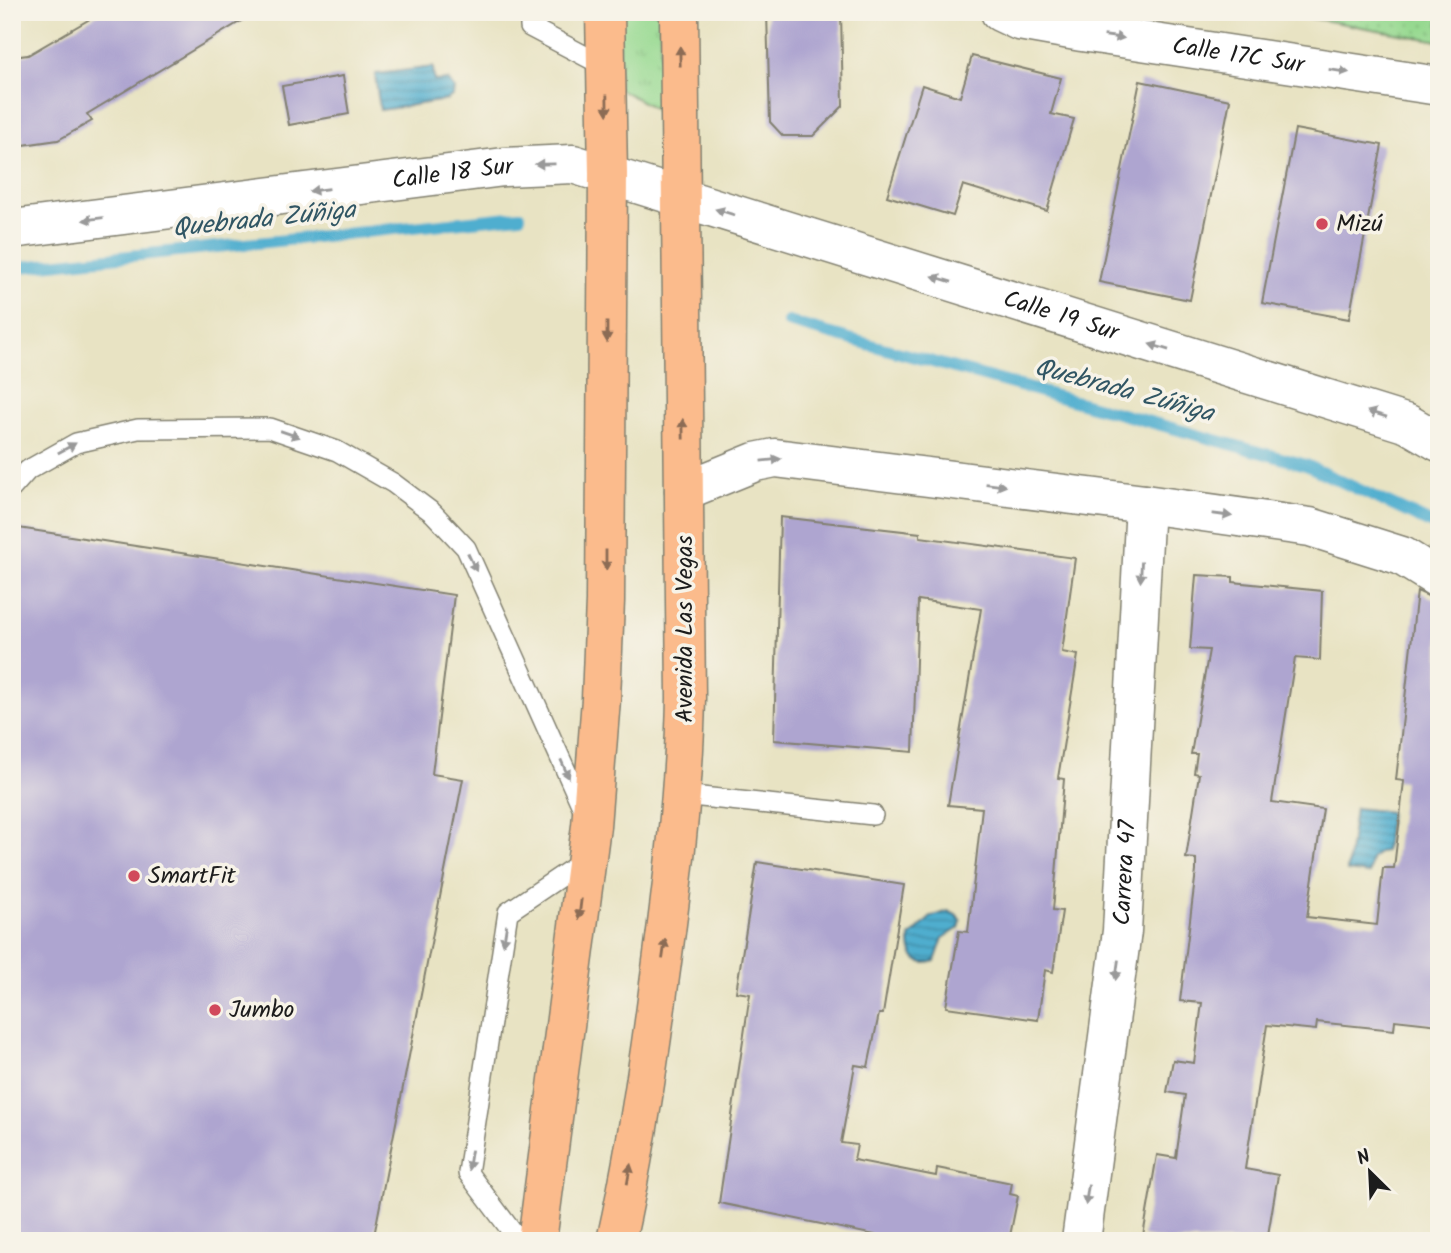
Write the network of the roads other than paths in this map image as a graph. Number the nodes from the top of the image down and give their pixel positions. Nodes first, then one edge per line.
1 (530, 12) edge
2 (606, 12) edge
3 (679, 12) edge
4 (1000, 12) edge
5 (606, 67) junction
6 (1439, 86) edge
7 (608, 174) junction
8 (681, 198) junction
9 (12, 229) edge
10 (1439, 442) edge
11 (12, 488) edge
12 (684, 491) junction
13 (1145, 503) junction
14 (1439, 579) edge
15 (682, 795) junction
16 (873, 815) dead end
17 (589, 843) junction
18 (519, 1241) edge
19 (537, 1241) edge
20 (616, 1241) edge
21 (1081, 1241) edge

1 - 5 lane
2 - 5 main road
8 -> 3 main road, Avenida Las Vegas
4 -> 6 street, Calle 17C Sur
5 -> 7 main road
7 - 8 street, Calle 18 Sur
7 -> 9 street, Calle 18 Sur
7 -> 17 main road
10 -> 8 street, Calle 19 Sur
12 -> 8 main road, Avenida Las Vegas
11 -> 17 lane
12 -> 13 street
12 - 15 main road, Avenida Las Vegas
13 -> 14 street
13 -> 21 street, Carrera 47
15 - 16 lane
20 -> 15 main road, Avenida Las Vegas
17 -> 18 lane
17 -> 19 main road

